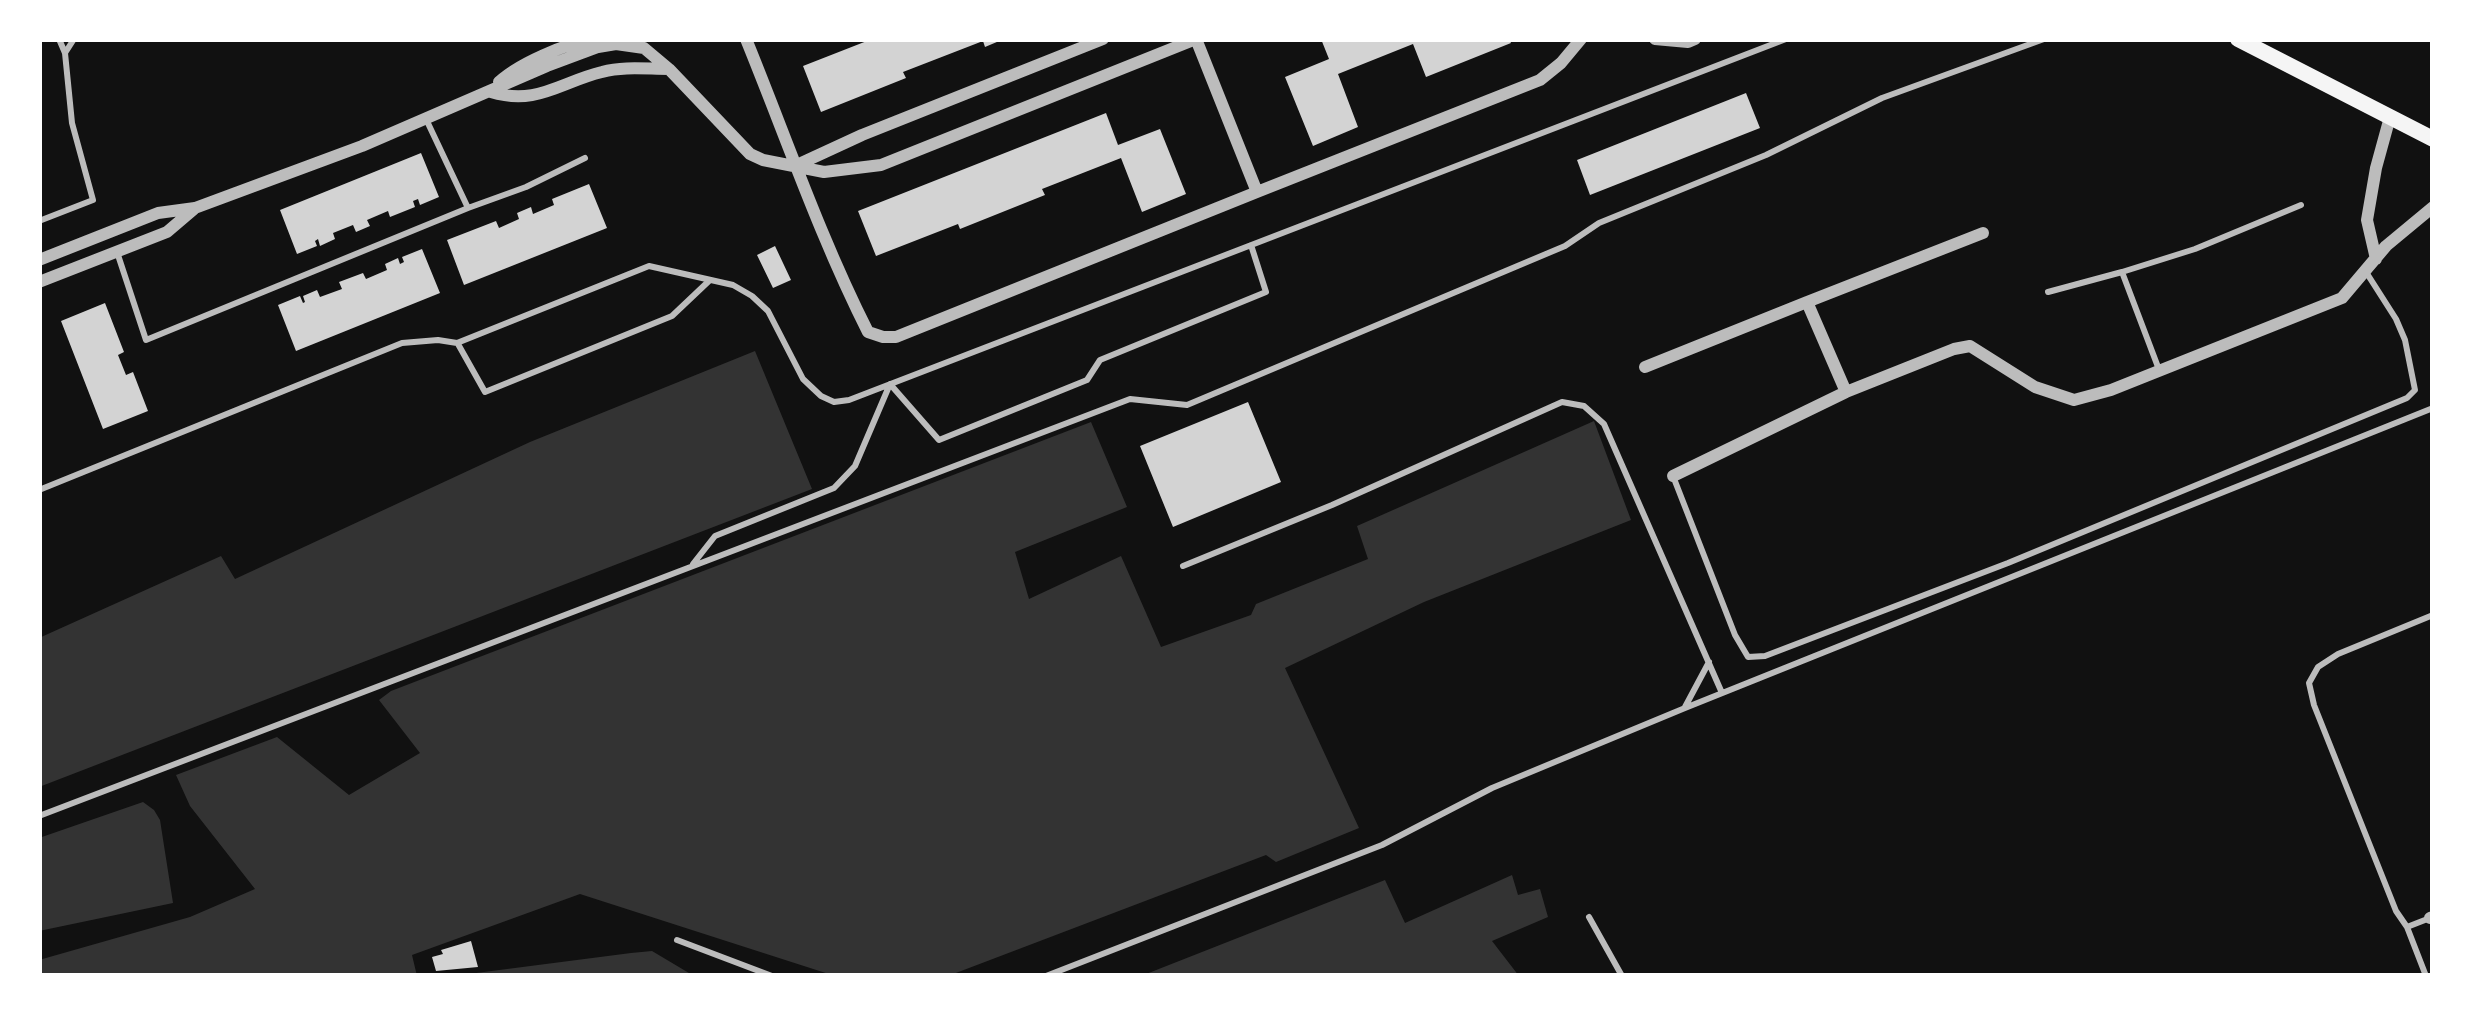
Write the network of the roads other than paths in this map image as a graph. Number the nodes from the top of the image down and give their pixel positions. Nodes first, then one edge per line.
1 (59, 39) edge
2 (74, 39) edge
3 (746, 39) edge
4 (1103, 39) edge
5 (1196, 39) edge
6 (1581, 39) edge
7 (1655, 39) edge
8 (1695, 39) edge
9 (1786, 39) edge
10 (2044, 39) edge
11 (2238, 39) edge
12 (616, 44) junction
13 (65, 53) junction
14 (547, 66) junction
15 (669, 69) junction
16 (557, 88) junction
17 (490, 92) junction
18 (2390, 117) junction
19 (426, 118) junction
20 (2433, 139) edge
21 (585, 158) dead end
22 (797, 165) junction
23 (1257, 192) junction
24 (2301, 205) dead end
25 (2433, 207) edge
26 (195, 208) junction
27 (468, 208) junction
28 (39, 221) edge
29 (1983, 232) dead end
30 (1251, 245) junction
31 (60, 251) junction
32 (116, 252) junction
33 (2376, 259) junction
34 (39, 260) edge
35 (66, 272) junction
36 (2122, 272) junction
37 (2366, 272) junction
38 (710, 280) junction
39 (39, 282) edge
40 (2048, 292) dead end
41 (1807, 302) junction
42 (457, 343) junction
43 (1645, 367) dead end
44 (2160, 370) junction
45 (890, 384) junction
46 (1846, 392) junction
47 (2433, 409) edge
48 (1673, 476) joint
49 (39, 490) edge
50 (1183, 566) dead end
51 (691, 567) junction
52 (2433, 615) edge
53 (1709, 662) junction
54 (1722, 693) junction
55 (1685, 708) junction
56 (39, 816) edge
57 (1589, 917) dead end
58 (2432, 917) edge
59 (2407, 927) junction
60 (677, 940) dead end
61 (772, 976) edge
62 (1046, 976) edge
63 (1622, 976) edge
64 (2426, 976) edge

1 - 13 lane
2 - 13 lane
3 - 22 street
4 - 22 street
5 - 22 street
5 - 23 street
6 - 23 street
7 - 8 street
9 - 30 lane
10 - 51 lane
11 - 18 main road
12 - 14 street
12 - 15 street
12 - 17 street
13 - 28 lane
14 - 16 street
14 - 17 street
15 - 16 street
15 - 22 street
16 - 17 street
17 - 19 street
18 - 20 main road
18 - 33 street
19 - 26 street
19 - 27 lane
21 - 27 lane
22 - 23 street
24 - 36 lane
25 - 33 street
26 - 31 street
26 - 32 street
27 - 32 lane
29 - 41 street
30 - 45 lane
30 - 45 lane
31 - 34 street
31 - 35 street
32 - 35 street
33 - 37 street
35 - 39 street
36 - 40 lane
36 - 44 lane
37 - 44 street
37 - 48 lane
38 - 42 lane
38 - 42 lane
38 - 45 lane
41 - 43 street
41 - 46 street
42 - 49 lane
44 - 46 street
45 - 51 lane
46 - 48 street
47 - 54 lane
50 - 53 lane
51 - 56 lane
52 - 59 lane
53 - 54 lane
53 - 55 lane
54 - 55 lane
55 - 62 lane
57 - 63 lane
58 - 59 lane
59 - 64 lane
60 - 61 lane

